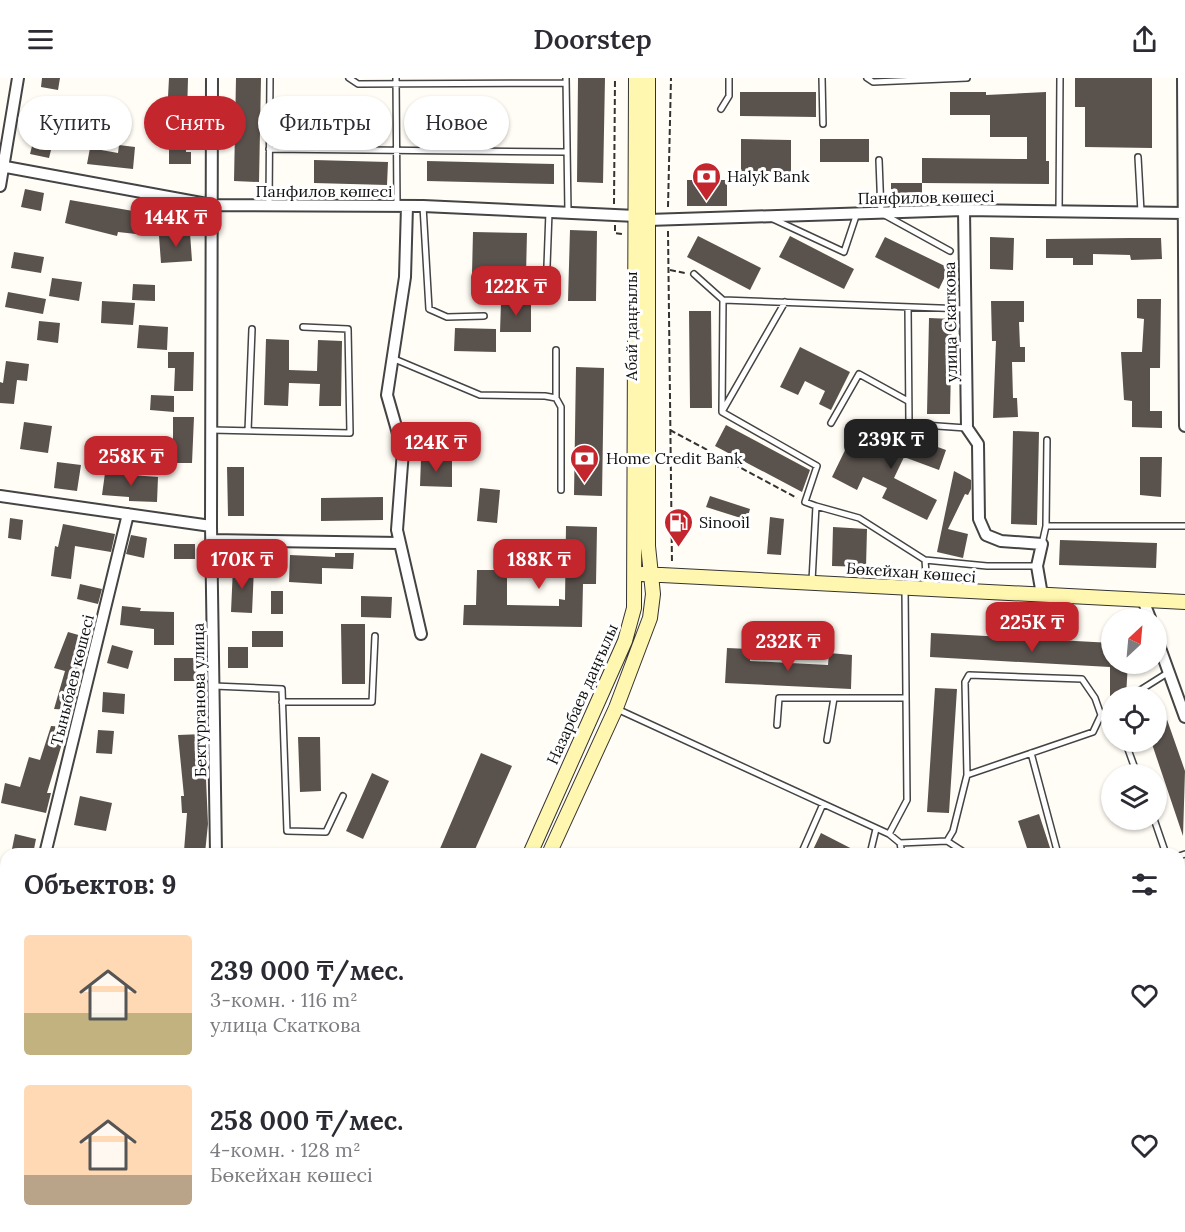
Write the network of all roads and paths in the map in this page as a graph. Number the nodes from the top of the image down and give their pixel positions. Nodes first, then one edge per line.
1 (18, 78) edge
2 (212, 78) edge
3 (270, 78) edge
4 (349, 78) edge
5 (615, 78) edge
6 (636, 78) edge
7 (648, 78) edge
8 (671, 78) edge
9 (729, 78) edge
10 (822, 78) edge
11 (867, 78) edge
12 (967, 78) edge
13 (1060, 78) edge
14 (1184, 78) edge
15 (566, 80) edge
16 (396, 81) edge
17 (270, 96) edge
18 (721, 109) dead end
19 (823, 124) dead end
20 (269, 150) edge
21 (311, 150) edge
22 (396, 152) junction
23 (566, 152) junction
24 (1138, 157) dead end
25 (879, 160) dead end
26 (2, 166) edge
27 (0, 186) edge
28 (212, 205) junction
29 (269, 206) junction
30 (402, 206) junction
31 (423, 206) junction
32 (964, 210) junction
33 (1059, 211) junction
34 (549, 212) junction
35 (568, 212) junction
36 (1141, 212) junction
37 (857, 213) junction
38 (881, 213) junction
39 (1185, 213) edge
40 (614, 214) junction
41 (767, 216) junction
42 (642, 218) junction
43 (668, 219) junction
44 (635, 236) junction
45 (950, 251) dead end
46 (670, 270) junction
47 (694, 274) joint
48 (546, 293) dead end
49 (723, 300) junction
50 (785, 302) junction
51 (908, 307) junction
52 (966, 309) junction
53 (484, 316) dead end
54 (303, 327) dead end
55 (252, 329) dead end
56 (556, 350) dead end
57 (392, 358) junction
58 (556, 398) junction
59 (908, 401) junction
60 (722, 412) junction
61 (831, 423) dead end
62 (1185, 426) edge
63 (967, 428) junction
64 (211, 430) junction
65 (670, 430) junction
66 (248, 431) junction
67 (1047, 440) dead end
68 (561, 490) dead end
69 (0, 496) edge
70 (805, 502) junction
71 (816, 506) junction
72 (128, 514) junction
73 (211, 526) junction
74 (1046, 526) junction
75 (1185, 526) edge
76 (211, 540) junction
77 (399, 543) junction
78 (1042, 544) junction
79 (926, 560) junction
80 (1037, 566) junction
81 (635, 574) junction
82 (651, 575) junction
83 (672, 576) junction
84 (812, 582) junction
85 (905, 587) junction
86 (927, 589) junction
87 (1042, 596) junction
88 (1143, 600) junction
89 (1185, 602) edge
90 (1146, 608) edge
91 (421, 634) dead end
92 (375, 636) dead end
93 (1167, 667) edge
94 (1169, 672) junction
95 (213, 686) junction
96 (1147, 686) edge
97 (834, 698) junction
98 (906, 698) junction
99 (282, 702) junction
100 (616, 708) junction
101 (1101, 715) joint
102 (1185, 717) edge
103 (777, 725) dead end
104 (827, 740) dead end
105 (1030, 753) junction
106 (967, 775) junction
107 (343, 796) dead end
108 (823, 804) junction
109 (876, 829) junction
110 (1158, 830) edge
111 (889, 834) junction
112 (947, 841) junction
113 (900, 843) junction
114 (46, 848) edge
115 (216, 848) edge
116 (533, 848) edge
117 (552, 848) edge
118 (804, 848) edge
119 (871, 848) edge
120 (901, 848) edge
121 (958, 848) edge
122 (1056, 848) edge
123 (1164, 848) edge

1 - 26 street
2 - 28 street, Бектурганова улица
3 - 17 lane
4 - 16 lane
5 - 40 path
6 - 42 main road, Абай даңғылы
7 - 42 main road, Абай даңғылы
8 - 43 path
9 - 18 lane
10 - 19 lane
11 - 12 lane
13 - 33 lane
14 - 39 street
15 - 16 lane
15 - 23 lane
16 - 22 lane
20 - 29 lane
21 - 22 lane
22 - 23 lane
22 - 30 lane
23 - 35 lane
24 - 36 lane
25 - 38 lane
26 - 27 street
26 - 28 street, Панфилов көшесі
28 - 29 street, Панфилов көшесі
28 - 64 street, Бектурганова улица
29 - 30 street, Панфилов көшесі
30 - 31 street, Панфилов көшесі
30 - 57 street
31 - 34 street, Панфилов көшесі
31 - 53 lane
32 - 33 street, Панфилов көшесі
32 - 38 street, Панфилов көшесі
32 - 52 street, улица Скаткова
33 - 36 street, Панфилов көшесі
34 - 35 street, Панфилов көшесі
34 - 48 lane
35 - 40 street, Панфилов көшесі
36 - 39 street, Панфилов көшесі
37 - 38 street, Панфилов көшесі
37 - 41 street, Панфилов көшесі
37 - 41 lane
38 - 45 lane
39 - 62 street
40 - 42 street, Панфилов көшесі
40 - 44 path
41 - 43 street, Панфилов көшесі
42 - 43 street, Панфилов көшесі
42 - 44 main road, Назарбаев даңғылы
42 - 82 main road, Абай даңғылы
43 - 46 path
44 - 81 main road, Назарбаев даңғылы
46 - 47 path
46 - 65 path
47 - 49 lane
49 - 50 lane
49 - 60 lane
50 - 51 lane
50 - 60 lane
51 - 52 lane
51 - 59 lane
52 - 63 street, улица Скаткова
54 - 66 lane
55 - 66 lane
56 - 58 lane
57 - 58 lane
57 - 77 street
58 - 68 lane
59 - 61 lane
59 - 63 lane
60 - 70 lane
63 - 78 street, улица Скаткова
64 - 66 lane
64 - 73 street, Бектурганова улица
65 - 70 path
65 - 83 path
67 - 74 lane
69 - 72 street
70 - 71 lane
71 - 79 lane
71 - 84 lane
72 - 73 street
72 - 114 street, Тыныбаев көшесі
73 - 76 street, Бектурганова улица
74 - 75 lane
74 - 78 lane
76 - 77 street
76 - 95 street, Бектурганова улица
77 - 91 street
78 - 80 street
79 - 80 lane
79 - 86 lane
80 - 87 street
81 - 82 main road, Бөкейхан көшесі
81 - 116 main road, Назарбаев даңғылы
82 - 83 main road, Бөкейхан көшесі
82 - 100 main road, Назарбаев даңғылы
83 - 84 main road, Бөкейхан көшесі
84 - 85 main road, Бөкейхан көшесі
85 - 86 main road, Бөкейхан көшесі
85 - 98 lane
86 - 87 main road, Бөкейхан көшесі
87 - 88 main road, Бөкейхан көшесі
88 - 89 main road, Бөкейхан көшесі
88 - 90 street
92 - 99 lane
93 - 94 street
94 - 96 lane
94 - 102 street
95 - 99 lane
95 - 115 street, Бектурганова улица
97 - 98 lane
97 - 103 lane
97 - 104 lane
98 - 111 lane
99 - 107 lane
100 - 108 lane
100 - 117 main road, Назарбаев даңғылы
101 - 105 lane
101 - 106 lane
105 - 106 lane
105 - 122 lane
106 - 112 lane
108 - 109 lane
108 - 118 lane
109 - 111 lane
109 - 119 lane
110 - 123 lane
111 - 113 lane
112 - 113 lane
112 - 121 lane
113 - 120 lane

